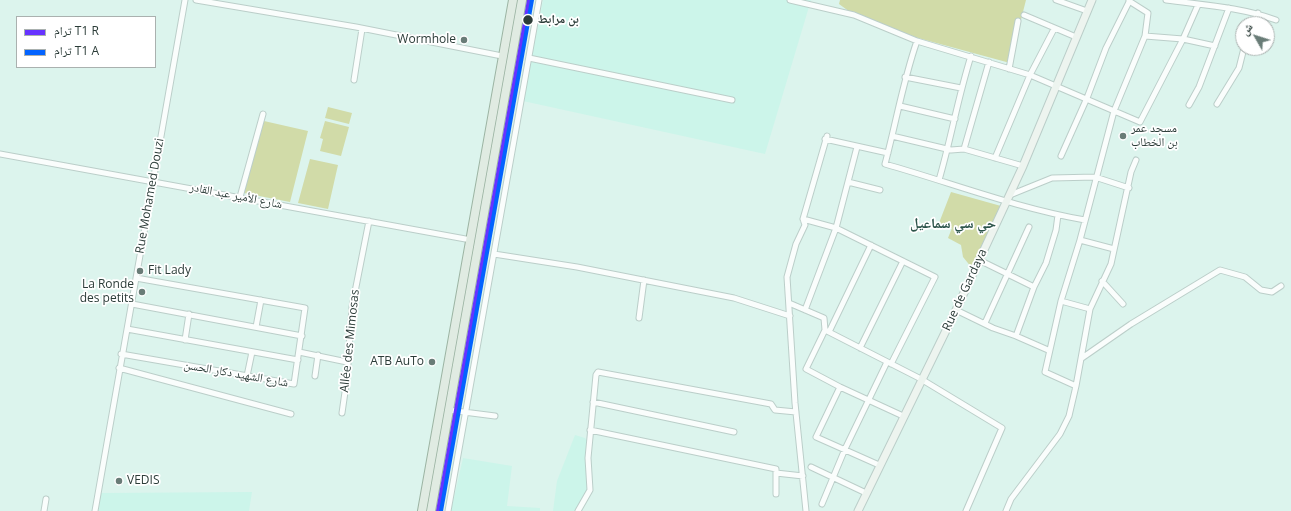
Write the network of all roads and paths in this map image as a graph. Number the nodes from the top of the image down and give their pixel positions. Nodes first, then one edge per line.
1 (185, 0) edge
2 (196, 0) edge
3 (513, 0) edge
4 (522, 0) edge
5 (539, 0) edge
6 (790, 0) edge
7 (1056, 0) edge
8 (1092, 0) edge
9 (1166, 0) edge
10 (1130, 1) edge
11 (1198, 4) junction
12 (1230, 8) junction
13 (1088, 11) junction
14 (1258, 14) joint
15 (1024, 15) dead end
16 (1276, 20) dead end
17 (1018, 22) dead end
18 (362, 29) junction
19 (1054, 29) junction
20 (1145, 36) junction
21 (1076, 37) junction
22 (1183, 39) junction
23 (917, 41) junction
24 (1215, 46) junction
25 (502, 56) junction
26 (971, 56) junction
27 (1242, 56) edge
28 (529, 58) junction
29 (989, 62) junction
30 (1009, 69) junction
31 (1030, 75) junction
32 (905, 76) junction
33 (354, 80) dead end
34 (1055, 86) junction
35 (961, 88) junction
36 (1087, 98) junction
37 (732, 100) dead end
38 (1217, 104) dead end
39 (1189, 105) dead end
40 (900, 106) junction
41 (1114, 111) junction
42 (263, 114) dead end
43 (955, 120) junction
44 (892, 136) junction
45 (857, 147) junction
46 (948, 149) junction
47 (964, 149) junction
48 (888, 153) junction
49 (0, 154) edge
50 (1060, 156) dead end
51 (995, 158) junction
52 (1136, 160) dead end
53 (1023, 166) junction
54 (1095, 177) junction
55 (939, 180) junction
56 (152, 181) junction
57 (848, 182) junction
58 (1129, 188) junction
59 (880, 190) dead end
60 (1010, 195) junction
61 (240, 197) junction
62 (1006, 202) junction
63 (1058, 215) junction
64 (803, 219) junction
65 (1085, 220) junction
66 (369, 221) junction
67 (1029, 227) dead end
68 (836, 228) junction
69 (471, 240) junction
70 (1080, 240) junction
71 (871, 245) junction
72 (1114, 249) junction
73 (494, 254) junction
74 (979, 260) junction
75 (903, 261) junction
76 (1007, 273) junction
77 (136, 278) junction
78 (644, 280) junction
79 (1102, 281) junction
80 (1281, 286) dead end
81 (1034, 288) junction
82 (261, 300) junction
83 (1061, 301) junction
84 (789, 303) junction
85 (132, 304) junction
86 (1123, 304) dead end
87 (1090, 309) junction
88 (805, 310) junction
89 (956, 310) junction
90 (189, 314) junction
91 (790, 316) junction
92 (639, 318) dead end
93 (985, 323) junction
94 (256, 327) junction
95 (127, 329) junction
96 (827, 331) junction
97 (302, 336) junction
98 (1016, 336) junction
99 (185, 340) junction
100 (860, 348) junction
101 (1048, 350) junction
102 (252, 352) junction
103 (299, 352) junction
104 (121, 354) junction
105 (318, 355) junction
106 (1082, 358) junction
107 (298, 360) junction
108 (347, 362) junction
109 (889, 363) junction
110 (119, 368) junction
111 (247, 376) junction
112 (315, 376) dead end
113 (921, 379) junction
114 (1076, 386) junction
115 (840, 387) junction
116 (869, 400) junction
117 (593, 402) junction
118 (448, 410) junction
119 (465, 412) junction
120 (796, 412) junction
121 (342, 413) dead end
122 (291, 414) dead end
123 (495, 416) dead end
124 (903, 416) junction
125 (590, 430) junction
126 (734, 432) dead end
127 (845, 450) junction
128 (879, 465) junction
129 (811, 467) dead end
130 (776, 473) junction
131 (803, 476) junction
132 (832, 477) junction
133 (866, 493) junction
134 (776, 494) dead end
135 (46, 499) dead end
136 (822, 504) dead end
137 (44, 511) edge
138 (95, 511) edge
139 (422, 511) edge
140 (431, 511) edge
141 (448, 511) edge
142 (578, 511) edge
143 (806, 511) edge
144 (858, 511) edge
145 (966, 511) edge
146 (1006, 511) edge

1 - 56 street, Rue Mohamed Douzi
2 - 18 street
3 - 25 main road
4 - 118 main road
5 - 28 street
6 - 23 street
7 - 13 street
8 - 13 street, Rue de Gardaya
9 - 11 street
10 - 20 street
10 - 36 street
11 - 12 street
11 - 22 street
12 - 14 street
12 - 24 street
13 - 21 street, Rue de Gardaya
14 - 16 street
15 - 19 street
17 - 30 street
18 - 25 street
18 - 33 street
19 - 21 street
19 - 31 street
20 - 22 street
20 - 41 street
21 - 34 street, Rue de Gardaya
22 - 24 street
22 - 41 street
23 - 26 street
23 - 32 street
24 - 39 street
25 - 69 main road
26 - 29 street
26 - 35 street
27 - 38 street
28 - 37 street
28 - 73 street
29 - 30 street
29 - 47 street
30 - 31 street
31 - 34 street
31 - 51 street
32 - 35 street
32 - 40 street
34 - 36 street
34 - 53 street, Rue de Gardaya
35 - 43 street
36 - 41 street
36 - 50 street
40 - 43 street
40 - 44 street
41 - 54 street
42 - 61 street
43 - 46 street
44 - 46 street
44 - 48 street
45 - 48 street
45 - 57 street
45 - 64 street
46 - 47 street
46 - 55 street
47 - 51 street
48 - 55 street
49 - 56 street, شارع الأمير عبد القادر
51 - 53 street
52 - 58 street
53 - 60 street, Rue de Gardaya
54 - 58 street
54 - 60 street
54 - 65 street
55 - 62 street
56 - 61 street, شارع الأمير عبد القادر
56 - 77 street, Rue Mohamed Douzi
57 - 59 street
57 - 68 street
58 - 72 street
60 - 62 street, Rue de Gardaya
61 - 66 street, شارع الأمير عبد القادر
62 - 63 street
62 - 74 street, Rue de Gardaya
63 - 65 street
63 - 81 street
64 - 68 street
64 - 84 street
65 - 70 street
66 - 69 street, شارع الأمير عبد القادر
66 - 108 street, Allée des Mimosas
67 - 76 street
68 - 71 street
68 - 88 street
69 - 139 main road
70 - 72 street
70 - 83 street
71 - 75 street
71 - 96 street
72 - 79 street
73 - 78 street
73 - 119 street
74 - 76 street
74 - 89 street, Rue de Gardaya
75 - 100 street
75 - 109 street
76 - 81 street
76 - 93 street
77 - 82 street, شارع الشهيد دكار الحسن
77 - 85 street, Rue Mohamed Douzi
78 - 91 street
78 - 92 street
79 - 86 street
79 - 87 street
80 - 106 street
81 - 98 street
82 - 94 street
82 - 97 street, شارع الشهيد دكار الحسن
83 - 87 street
83 - 101 street
84 - 88 street
84 - 91 street
85 - 90 street
85 - 95 street, Rue Mohamed Douzi
87 - 106 street
88 - 96 street
89 - 93 street
89 - 113 street, Rue de Gardaya
90 - 94 street
90 - 99 street
91 - 120 street
93 - 98 street
94 - 97 street
95 - 99 street
95 - 104 street, Rue Mohamed Douzi
96 - 100 street
96 - 115 street
97 - 103 street, شارع الشهيد دكار الحسن
98 - 101 street
99 - 102 street
100 - 109 street
101 - 114 street
102 - 107 street
102 - 111 street
103 - 105 street
103 - 107 street, شارع الشهيد دكار الحسن
104 - 110 street, Rue Mohamed Douzi
104 - 111 street, شارع الشهيد دكار الحسن
105 - 108 street
105 - 112 street
106 - 114 street
107 - 111 street, شارع الشهيد دكار الحسن
108 - 121 street, Allée des Mimosas
109 - 113 street
109 - 116 street
110 - 122 street
110 - 138 street, Rue Mohamed Douzi
113 - 124 street, Rue de Gardaya
113 - 145 street
114 - 146 street
115 - 116 street
115 - 127 street
116 - 124 street
116 - 127 street
117 - 120 street
117 - 125 street
117 - 126 street
118 - 119 street
118 - 140 main road
119 - 123 street
119 - 141 street
120 - 131 street
124 - 128 street, Rue de Gardaya
125 - 130 street
125 - 142 street
127 - 128 street
127 - 132 street
128 - 133 street, Rue de Gardaya
129 - 132 street
130 - 131 street
130 - 134 street
131 - 143 street
132 - 133 street
132 - 136 street
133 - 144 street, Rue de Gardaya
135 - 137 street

